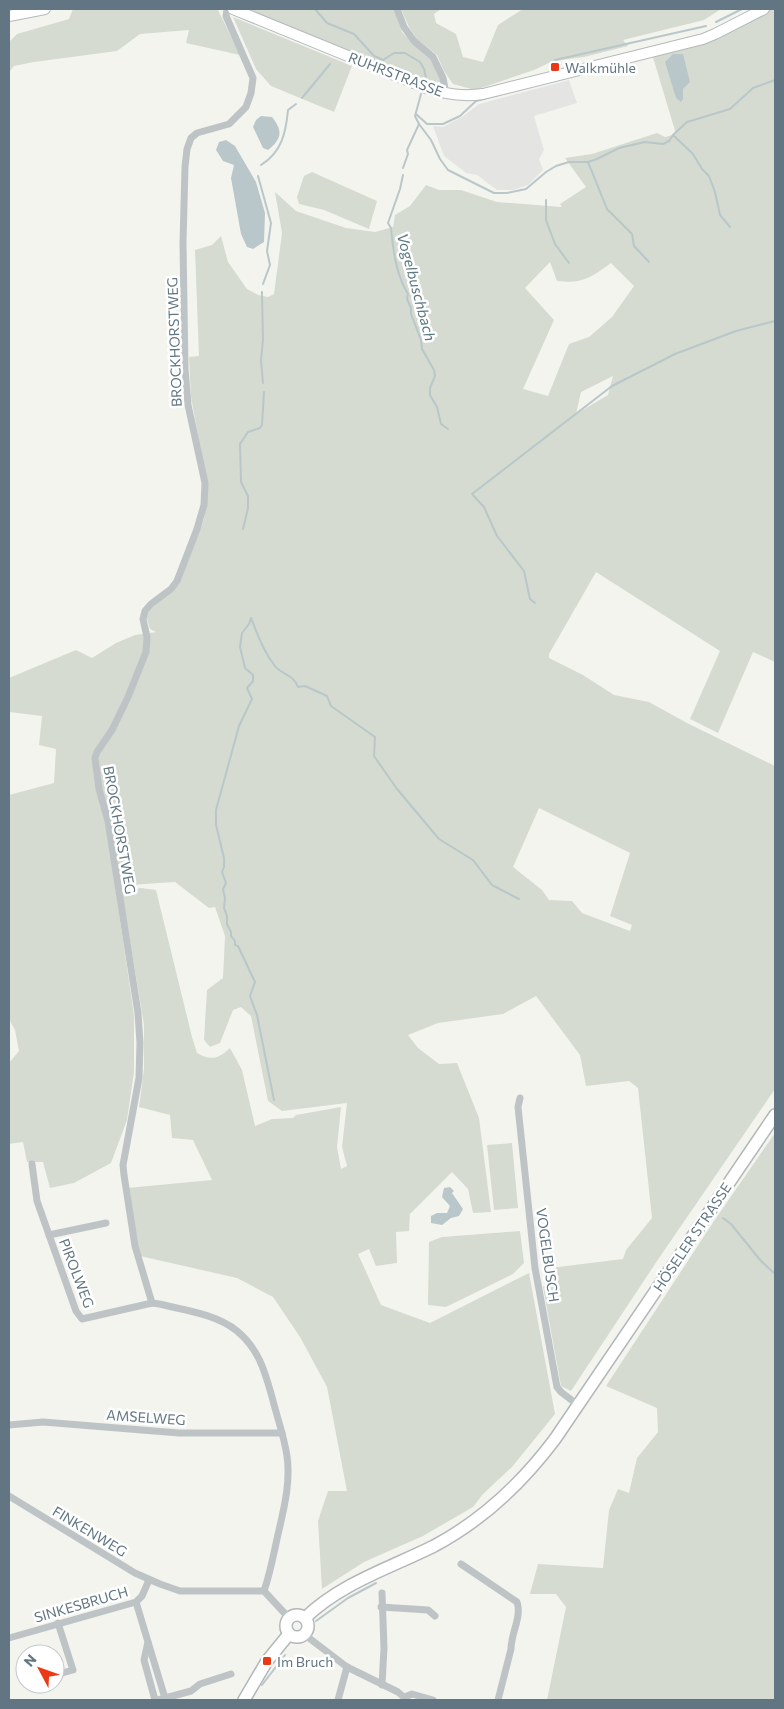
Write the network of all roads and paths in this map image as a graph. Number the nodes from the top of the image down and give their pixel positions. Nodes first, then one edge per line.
1 (45, 9) edge
2 (227, 9) edge
3 (233, 9) edge
4 (398, 9) edge
5 (764, 9) edge
6 (9, 16) edge
7 (446, 94) junction
8 (520, 1098) dead end
9 (775, 1115) edge
10 (32, 1164) dead end
11 (106, 1223) dead end
12 (49, 1235) junction
13 (152, 1303) junction
14 (578, 1405) junction
15 (9, 1425) edge
16 (282, 1433) junction
17 (9, 1496) edge
18 (461, 1564) dead end
19 (149, 1580) junction
20 (264, 1591) junction
21 (382, 1593) dead end
22 (136, 1602) junction
23 (381, 1607) junction
24 (435, 1616) dead end
25 (289, 1618) junction
26 (305, 1618) junction
27 (58, 1623) junction
28 (289, 1634) junction
29 (305, 1635) junction
30 (9, 1638) edge
31 (65, 1644) edge
32 (65, 1645) edge
33 (347, 1667) junction
34 (65, 1672) edge
35 (231, 1674) dead end
36 (382, 1685) junction
37 (406, 1699) edge
38 (159, 1700) edge
39 (244, 1700) edge
40 (338, 1700) edge
41 (433, 1700) edge
42 (498, 1700) edge

1 - 6 main road
2 - 13 street, BROCKHORSTWEG
3 - 7 main road, RUHRSTRASSE
4 - 7 street
5 - 7 main road, RUHRSTRASSE
8 - 14 street, VOGELBUSCH
9 - 14 main road, HÖSELER STRASSE
10 - 12 street, PIROLWEG
11 - 12 street, PIROLWEG
12 - 13 street, PIROLWEG
13 - 16 street
14 - 26 main road, HÖSELER STRASSE
15 - 16 street, AMSELWEG
16 - 20 street
17 - 19 street, FINKENWEG
18 - 42 street
19 - 20 street, FINKENWEG
19 - 22 street, SINKESBRUCH
20 - 25 street
21 - 23 street
22 - 27 street, SINKESBRUCH
22 - 38 street
23 - 24 street
23 - 36 street
25 - 26 main road
25 - 28 main road
26 - 29 main road
27 - 30 street, SINKESBRUCH
27 - 31 street
28 - 29 main road
28 - 39 main road
29 - 33 street
32 - 34 street
33 - 36 street
33 - 40 street
35 - 38 street
36 - 37 street
37 - 41 street

